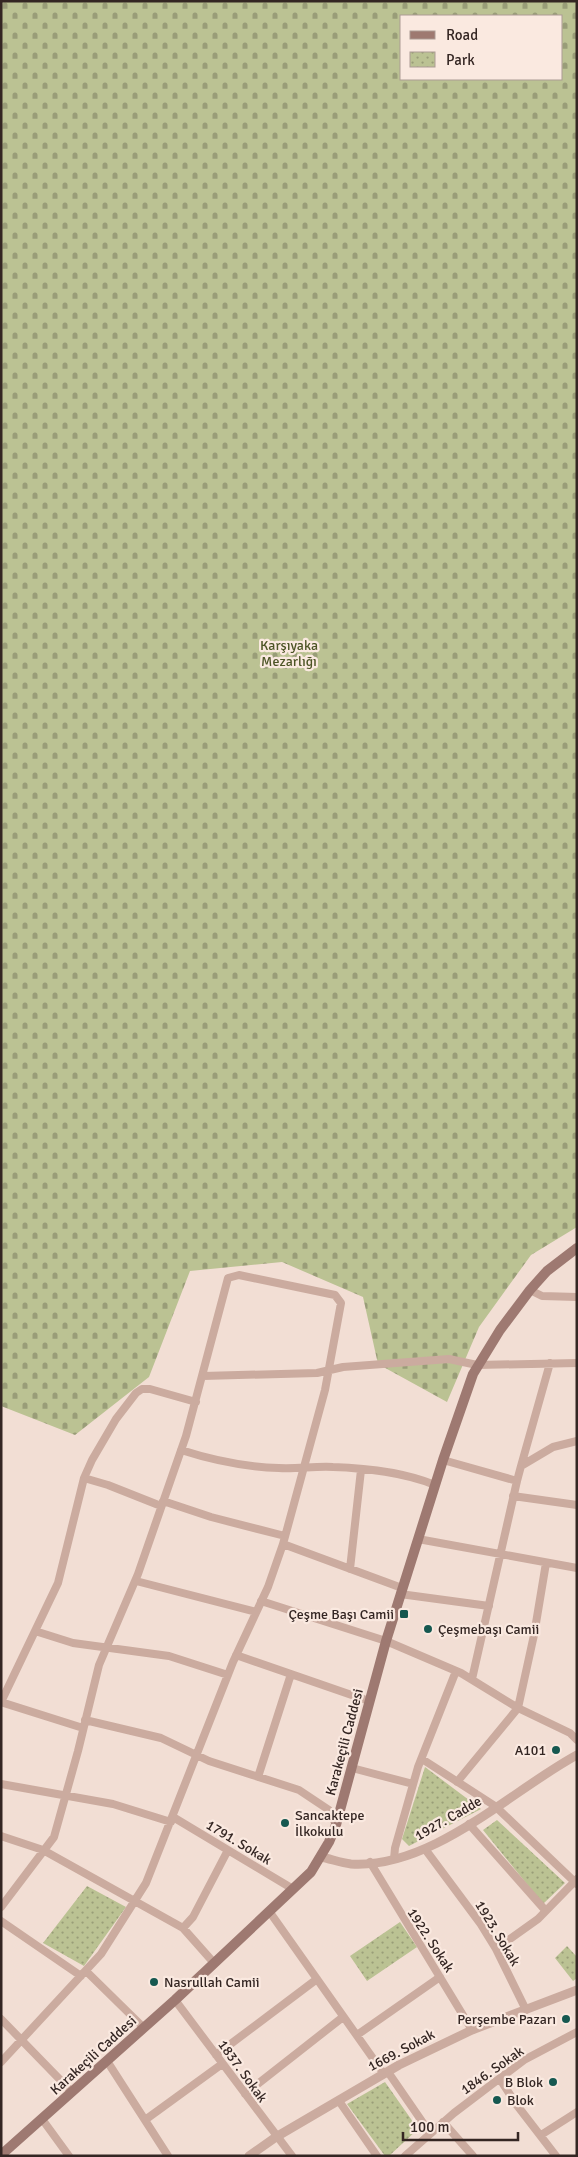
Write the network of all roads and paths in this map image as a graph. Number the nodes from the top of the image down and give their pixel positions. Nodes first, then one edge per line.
1 (577, 1248) edge
2 (530, 1290) junction
3 (577, 1297) edge
4 (550, 1363) junction
5 (577, 1363) edge
6 (477, 1365) junction
7 (330, 1369) junction
8 (203, 1376) junction
9 (196, 1402) junction
10 (577, 1441) edge
11 (181, 1450) junction
12 (442, 1460) junction
13 (521, 1466) junction
14 (304, 1467) junction
15 (361, 1470) junction
16 (84, 1478) junction
17 (517, 1481) junction
18 (435, 1485) junction
19 (513, 1496) junction
20 (162, 1504) junction
21 (577, 1505) edge
22 (418, 1539) junction
23 (284, 1540) junction
24 (500, 1556) junction
25 (546, 1564) junction
26 (577, 1568) edge
27 (350, 1569) junction
28 (136, 1580) junction
29 (401, 1591) junction
30 (261, 1601) junction
31 (489, 1606) junction
32 (256, 1612) junction
33 (35, 1632) junction
34 (386, 1641) junction
35 (107, 1648) junction
36 (236, 1655) junction
37 (456, 1671) junction
38 (291, 1674) junction
39 (228, 1675) junction
40 (472, 1680) junction
41 (369, 1701) junction
42 (518, 1708) junction
43 (84, 1724) junction
44 (577, 1740) edge
45 (577, 1755) edge
46 (197, 1756) junction
47 (422, 1759) junction
48 (352, 1768) junction
49 (258, 1777) junction
50 (457, 1782) junction
51 (1, 1784) edge
52 (413, 1784) junction
53 (66, 1797) junction
54 (495, 1806) junction
55 (172, 1819) junction
56 (336, 1824) junction
57 (469, 1824) junction
58 (1, 1836) edge
59 (425, 1848) junction
60 (43, 1850) junction
61 (228, 1850) junction
62 (321, 1857) junction
63 (394, 1860) junction
64 (370, 1862) junction
65 (576, 1882) edge
66 (293, 1889) junction
67 (136, 1902) junction
68 (1, 1907) edge
69 (545, 1910) junction
70 (270, 1911) junction
71 (1, 1921) edge
72 (183, 1928) junction
73 (496, 1949) junction
74 (214, 1963) junction
75 (84, 1974) junction
76 (440, 1977) junction
77 (317, 1979) junction
78 (577, 1990) edge
79 (175, 2000) junction
80 (526, 2010) junction
81 (344, 2017) junction
82 (1, 2019) edge
83 (144, 2028) junction
84 (472, 2030) junction
85 (577, 2032) edge
86 (356, 2036) junction
87 (21, 2041) junction
88 (216, 2055) junction
89 (107, 2061) junction
90 (1, 2062) edge
91 (222, 2064) junction
92 (386, 2073) junction
93 (500, 2078) junction
94 (72, 2092) junction
95 (244, 2094) junction
96 (339, 2101) junction
97 (577, 2112) edge
98 (42, 2119) junction
99 (146, 2120) junction
100 (443, 2122) junction
101 (430, 2133) junction
102 (541, 2135) junction
103 (276, 2137) junction
104 (1, 2155) edge
105 (69, 2156) edge
106 (168, 2156) edge
107 (249, 2156) edge
108 (292, 2156) edge
109 (377, 2156) edge
110 (405, 2156) edge
111 (473, 2156) edge
112 (556, 2156) edge

1 - 2 main road, Karakeçili Caddesi
2 - 3 street
2 - 6 main road, Karakeçili Caddesi
4 - 5 street
4 - 6 street
4 - 13 street
6 - 7 street
6 - 12 main road, Karakeçili Caddesi
7 - 8 street
7 - 8 street
7 - 14 street
8 - 9 street
9 - 11 street
9 - 16 street
10 - 13 street
11 - 14 street
11 - 20 street
12 - 17 street
12 - 18 main road, Karakeçili Caddesi
13 - 17 street
14 - 15 street
14 - 23 street
15 - 18 street
15 - 27 street
16 - 20 street
16 - 33 street
17 - 19 street
18 - 22 main road, Karakeçili Caddesi
19 - 21 street
19 - 24 street
20 - 23 street
20 - 28 street
22 - 24 street
22 - 29 main road, Karakeçili Caddesi
23 - 27 street
23 - 30 street
24 - 25 street
24 - 31 street
25 - 26 street
25 - 42 street
27 - 29 street
28 - 32 street
28 - 35 street
29 - 31 street
29 - 34 main road, Karakeçili Caddesi
30 - 32 street
30 - 34 street
31 - 40 street
32 - 36 street
33 - 35 street
33 - 43 street
34 - 37 street
34 - 41 main road, Karakeçili Caddesi
35 - 39 street
35 - 43 street
36 - 38 street
36 - 39 street
37 - 40 street
37 - 47 street
38 - 41 street
38 - 49 street
39 - 46 street
40 - 42 street
41 - 48 main road, Karakeçili Caddesi
42 - 44 street
42 - 50 street
43 - 46 street
43 - 53 street
45 - 54 street, 1927. Cadde
46 - 49 street
46 - 55 street
47 - 50 street
47 - 52 street
48 - 52 street
48 - 56 main road, Karakeçili Caddesi
49 - 56 street
50 - 54 street
51 - 53 street, 1791. Sokak
52 - 63 street
53 - 55 street, 1791. Sokak
53 - 60 street
54 - 57 street, 1927. Cadde
54 - 65 street
55 - 61 street, 1791. Sokak
55 - 67 street
56 - 62 main road, Karakeçili Caddesi
57 - 59 street, 1927. Cadde
57 - 69 street
58 - 60 street
59 - 63 street, 1927. Cadde
59 - 73 street, 1923. Sokak
60 - 67 street
60 - 68 street
61 - 66 street, 1791. Sokak
61 - 72 street
62 - 64 street, 1927. Cadde
62 - 66 main road, Karakeçili Caddesi
63 - 64 street, 1927. Cadde
64 - 76 street, 1922. Sokak
65 - 69 street
66 - 70 main road, Karakeçili Caddesi
67 - 72 street
67 - 75 street
69 - 73 street
70 - 74 main road, Karakeçili Caddesi
70 - 77 street
71 - 75 street
72 - 74 street
73 - 80 street, 1923. Sokak
74 - 79 main road, Karakeçili Caddesi
75 - 83 street
75 - 87 street
76 - 84 street, 1922. Sokak
76 - 86 street
77 - 81 street
77 - 88 street
78 - 80 street, 1669. Sokak
79 - 83 main road, Karakeçili Caddesi
79 - 88 street, 1837. Sokak
80 - 84 street, 1669. Sokak
81 - 86 street
81 - 95 street
82 - 87 street
83 - 89 main road, Karakeçili Caddesi
84 - 92 street, 1669. Sokak
85 - 93 street, 1846. Sokak
86 - 92 street
87 - 90 street
87 - 94 street
88 - 91 street, 1837. Sokak
89 - 94 main road, Karakeçili Caddesi
89 - 99 street
91 - 95 street, 1837. Sokak
91 - 99 street
92 - 96 street, 1669. Sokak
92 - 101 street
93 - 100 street, 1846. Sokak
93 - 102 street
94 - 98 main road, Karakeçili Caddesi
95 - 103 street, 1837. Sokak
96 - 103 street, 1669. Sokak
96 - 109 street
97 - 102 street
98 - 104 main road, Karakeçili Caddesi
98 - 105 street
99 - 106 street
100 - 101 street, 1846. Sokak
100 - 111 street
101 - 110 street, 1846. Sokak
102 - 112 street
103 - 107 street, 1669. Sokak
103 - 108 street, 1837. Sokak

